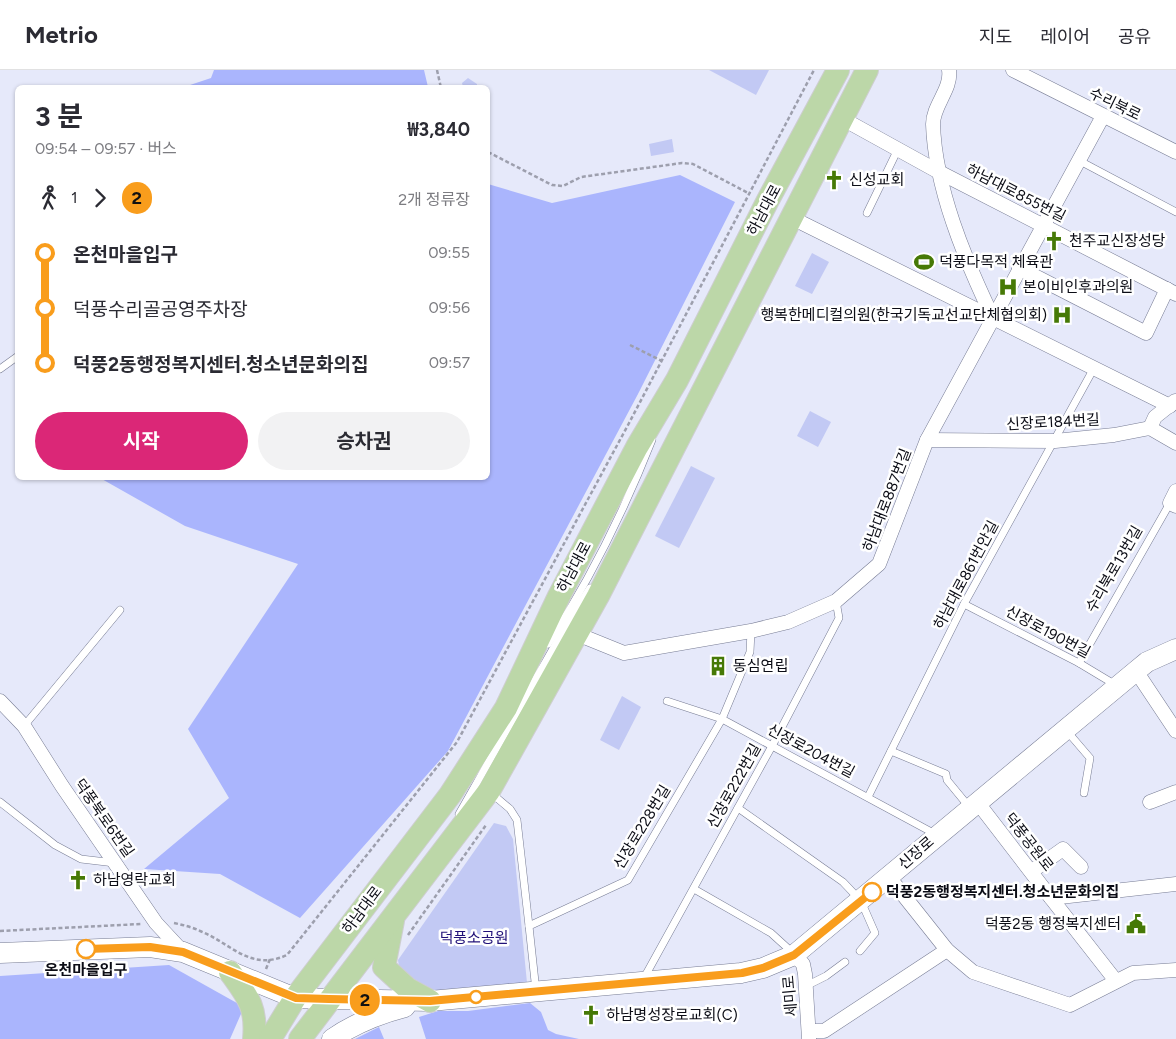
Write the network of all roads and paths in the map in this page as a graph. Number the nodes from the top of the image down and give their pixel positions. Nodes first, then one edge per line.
1 (436, 70) edge
2 (814, 70) edge
3 (838, 70) edge
4 (867, 70) edge
5 (949, 70) edge
6 (1013, 70) edge
7 (440, 85) edge
8 (1103, 116) junction
9 (843, 119) junction
10 (898, 149) junction
11 (1176, 152) edge
12 (490, 153) edge
13 (1078, 160) junction
14 (939, 172) junction
15 (750, 194) junction
16 (1176, 212) edge
17 (867, 213) dead end
18 (792, 218) junction
19 (1042, 225) junction
20 (1019, 268) junction
21 (1172, 292) edge
22 (992, 316) junction
23 (630, 345) dead end
24 (15, 358) edge
25 (662, 361) junction
26 (1094, 368) junction
27 (0, 369) edge
28 (1173, 403) edge
29 (1150, 428) junction
30 (927, 440) junction
31 (1054, 442) junction
32 (1176, 443) edge
33 (648, 499) junction
34 (1174, 500) edge
35 (605, 565) dead end
36 (599, 574) dead end
37 (836, 601) junction
38 (964, 604) junction
39 (120, 610) dead end
40 (751, 631) junction
41 (577, 634) junction
42 (1176, 649) edge
43 (1079, 663) junction
44 (1136, 671) junction
45 (1116, 689) junction
46 (0, 700) edge
47 (667, 700) dead end
48 (722, 719) junction
49 (24, 726) junction
50 (1066, 730) junction
51 (1176, 730) edge
52 (772, 746) junction
53 (891, 751) junction
54 (490, 791) junction
55 (1176, 792) edge
56 (1084, 793) dead end
57 (868, 797) junction
58 (0, 802) edge
59 (1150, 802) dead end
60 (974, 806) junction
61 (738, 808) junction
62 (937, 834) junction
63 (115, 863) junction
64 (1081, 868) dead end
65 (427, 871) junction
66 (1032, 871) junction
67 (889, 876) junction
68 (1176, 884) edge
69 (694, 889) junction
70 (1051, 898) junction
71 (861, 901) junction
72 (395, 915) junction
73 (529, 926) junction
74 (67, 928) dead end
75 (0, 931) edge
76 (860, 950) dead end
77 (947, 950) junction
78 (183, 952) junction
79 (0, 953) edge
80 (794, 955) junction
81 (270, 959) dead end
82 (844, 962) dead end
83 (1176, 970) edge
84 (230, 972) junction
85 (642, 981) junction
86 (1116, 981) junction
87 (806, 986) junction
88 (536, 991) junction
89 (296, 998) junction
90 (329, 999) junction
91 (430, 1001) junction
92 (809, 1035) edge
93 (254, 1039) edge
94 (270, 1039) edge
95 (300, 1039) edge
96 (332, 1039) edge

1 - 7 path
2 - 15 path
3 - 89 main road, 하남대로
4 - 9 main road, 하남대로
5 - 14 street
6 - 8 street, 수리북로
8 - 11 street, 수리북로
8 - 13 street, 하남대로887번길
9 - 10 street, 하남대로855번길
9 - 18 main road, 하남대로
10 - 14 street, 하남대로855번길
10 - 17 lane
12 - 15 path
13 - 16 lane
13 - 19 street, 하남대로887번길
14 - 19 street, 하남대로855번길
14 - 22 street
15 - 25 path
18 - 22 street
18 - 33 main road, 하남대로
19 - 20 street, 하남대로887번길
19 - 21 street, 하남대로855번길
20 - 21 street
20 - 22 street, 하남대로887번길
22 - 26 street
22 - 30 street, 하남대로887번길
23 - 25 path
24 - 27 lane
25 - 81 path
26 - 28 street
26 - 31 lane, 하남대로861번안길
28 - 29 street
29 - 31 street, 신장로184번길
29 - 32 street
30 - 31 street, 신장로184번길
30 - 37 street, 하남대로887번길
31 - 38 lane, 하남대로861번안길
33 - 35 lane
33 - 41 main road, 하남대로
34 - 43 lane, 수리북로13번길
36 - 65 lane
37 - 40 street, 하남대로887번길
37 - 52 lane, 신장로222번길
38 - 43 lane, 신장로190번길
38 - 53 lane, 하남대로861번안길
39 - 49 lane
40 - 41 street, 하남대로887번길
40 - 48 lane, 신장로228번길
41 - 54 main road, 하남대로
42 - 44 street, 신장로
43 - 45 lane, 신장로190번길
44 - 45 street, 신장로
44 - 51 street
45 - 50 street, 신장로
46 - 49 street, 덕풍북로6번길
47 - 48 lane, 신장로204번길
48 - 52 lane, 신장로204번길
48 - 73 lane, 신장로228번길
49 - 63 street, 덕풍북로6번길
50 - 56 lane
50 - 60 street, 신장로
52 - 57 lane, 신장로204번길
52 - 61 lane, 신장로222번길
53 - 57 lane, 하남대로861번안길
53 - 60 lane
54 - 65 main road, 하남대로
54 - 73 lane
55 - 59 street
57 - 62 lane, 신장로204번길
58 - 63 lane
60 - 62 street, 신장로
60 - 66 street, 덕풍공원로
61 - 69 lane, 신장로222번길
61 - 71 lane
62 - 67 street, 신장로
63 - 78 street, 덕풍북로6번길
64 - 66 street
65 - 72 main road, 하남대로
66 - 70 street, 덕풍공원로
67 - 71 street, 신장로
67 - 77 street
68 - 70 street
69 - 80 lane
69 - 85 lane, 신장로222번길
70 - 86 street, 덕풍공원로
71 - 76 lane
71 - 80 street, 신장로
72 - 90 main road, 하남대로
72 - 91 main road
73 - 88 lane
74 - 75 path
77 - 86 street
77 - 92 street
78 - 79 street, 신장로
78 - 84 street, 신장로
80 - 85 street, 신장로
80 - 87 street, 세미로
82 - 87 lane
83 - 86 street
84 - 89 street, 신장로
84 - 93 main road
85 - 88 street, 신장로
87 - 92 street, 세미로
88 - 91 street, 신장로
89 - 90 street, 신장로
89 - 94 main road, 하남대로
90 - 91 street, 신장로
90 - 95 main road, 하남대로
91 - 96 street

